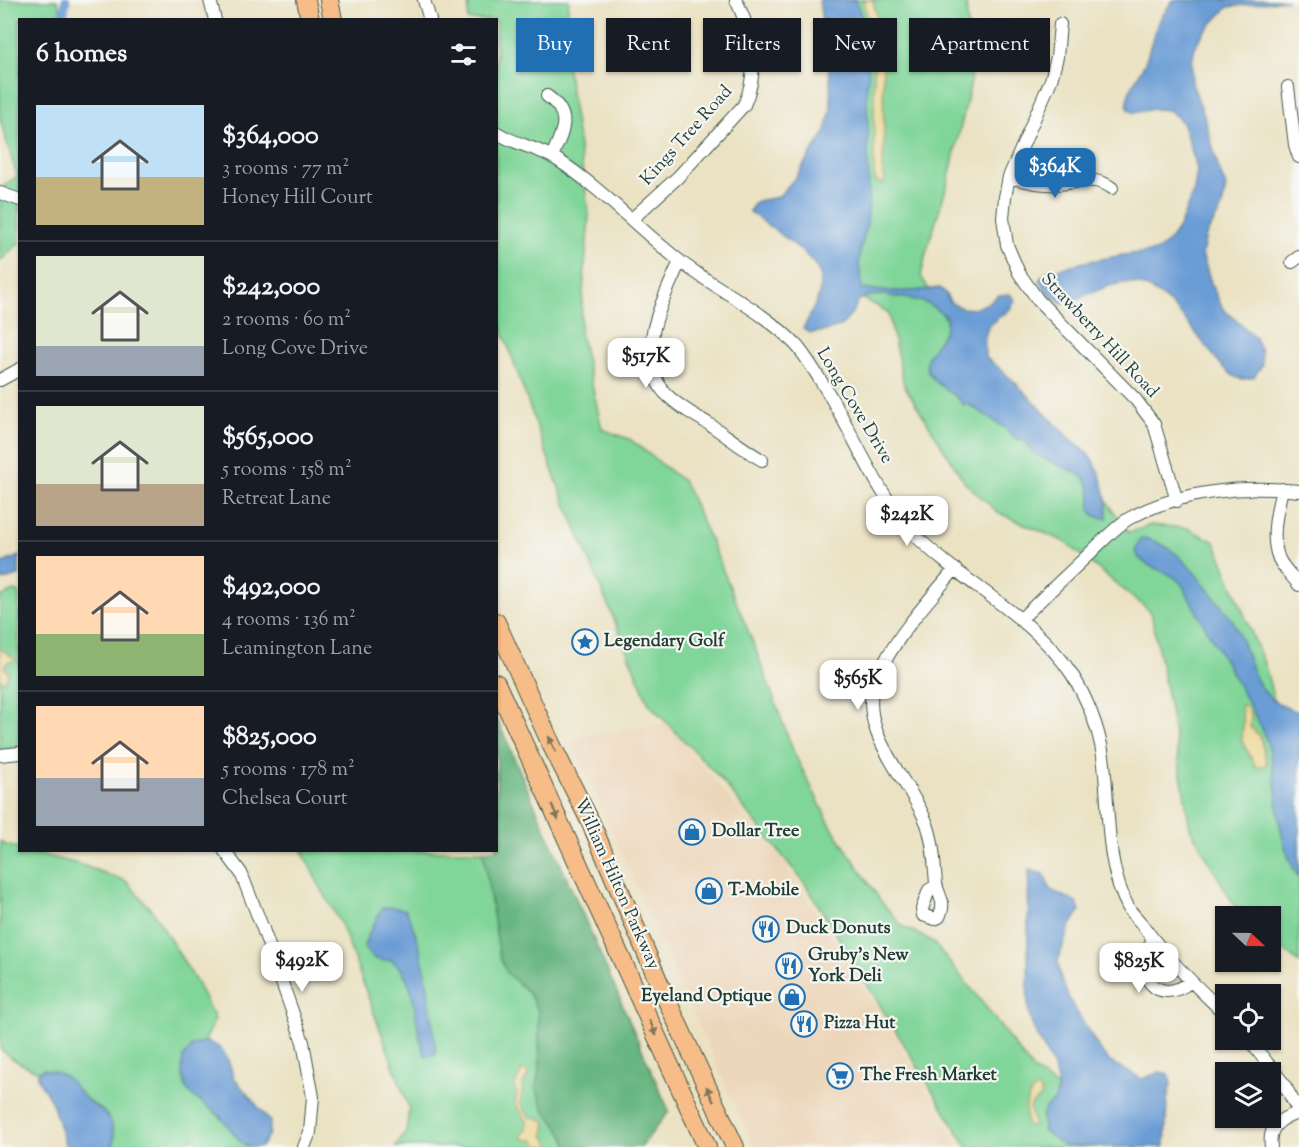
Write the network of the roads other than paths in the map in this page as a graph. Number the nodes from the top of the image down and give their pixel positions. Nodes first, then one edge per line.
1 (210, 0) edge
2 (306, 0) edge
3 (329, 0) edge
4 (424, 0) edge
5 (736, 0) edge
6 (214, 18) edge
7 (310, 18) edge
8 (333, 18) edge
9 (429, 18) edge
10 (1060, 24) dead end
11 (1287, 87) dead end
12 (547, 96) dead end
13 (498, 133) edge
14 (552, 156) junction
15 (1299, 157) edge
16 (1009, 177) junction
17 (1112, 188) dead end
18 (0, 193) edge
19 (18, 199) edge
20 (632, 219) junction
21 (680, 261) junction
22 (18, 370) edge
23 (0, 380) edge
24 (762, 460) dead end
25 (1282, 489) junction
26 (1299, 491) edge
27 (1177, 501) junction
28 (956, 568) junction
29 (1299, 585) edge
30 (1020, 620) junction
31 (498, 626) edge
32 (498, 687) edge
33 (507, 704) junction
34 (18, 753) edge
35 (0, 755) edge
36 (583, 808) junction
37 (225, 852) edge
38 (936, 886) dead end
39 (1153, 940) junction
40 (1191, 981) junction
41 (1215, 1004) edge
42 (1257, 1050) edge
43 (1299, 1112) edge
44 (304, 1147) edge
45 (707, 1147) edge
46 (735, 1147) edge
47 (1271, 1147) edge

1 - 6 street
2 - 7 highway
3 - 8 highway
4 - 9 street
5 - 20 street, Kings Tree Road
10 - 16 street, Strawberry Hill Road
11 - 15 street
12 - 14 street
13 - 14 street, Long Cove Drive
14 - 20 street, Long Cove Drive
16 - 17 street
16 - 27 street, Strawberry Hill Road
18 - 19 street
20 - 21 street, Long Cove Drive
21 - 24 street
21 - 28 street, Long Cove Drive
22 - 23 street
25 - 26 street
25 - 27 street
25 - 29 street
27 - 30 street
28 - 30 street, Long Cove Drive
28 - 38 street
30 - 39 street, Long Cove Drive
36 -> 31 highway, William Hilton Parkway
32 - 33 highway, William Hilton Parkway
33 - 36 highway
33 -> 45 highway, William Hilton Parkway
34 - 35 street
46 -> 36 highway, William Hilton Parkway
37 - 44 street
39 - 40 street, Long Cove Drive
39 - 40 street
40 - 41 street, Long Cove Drive
42 - 43 street
43 - 47 street

